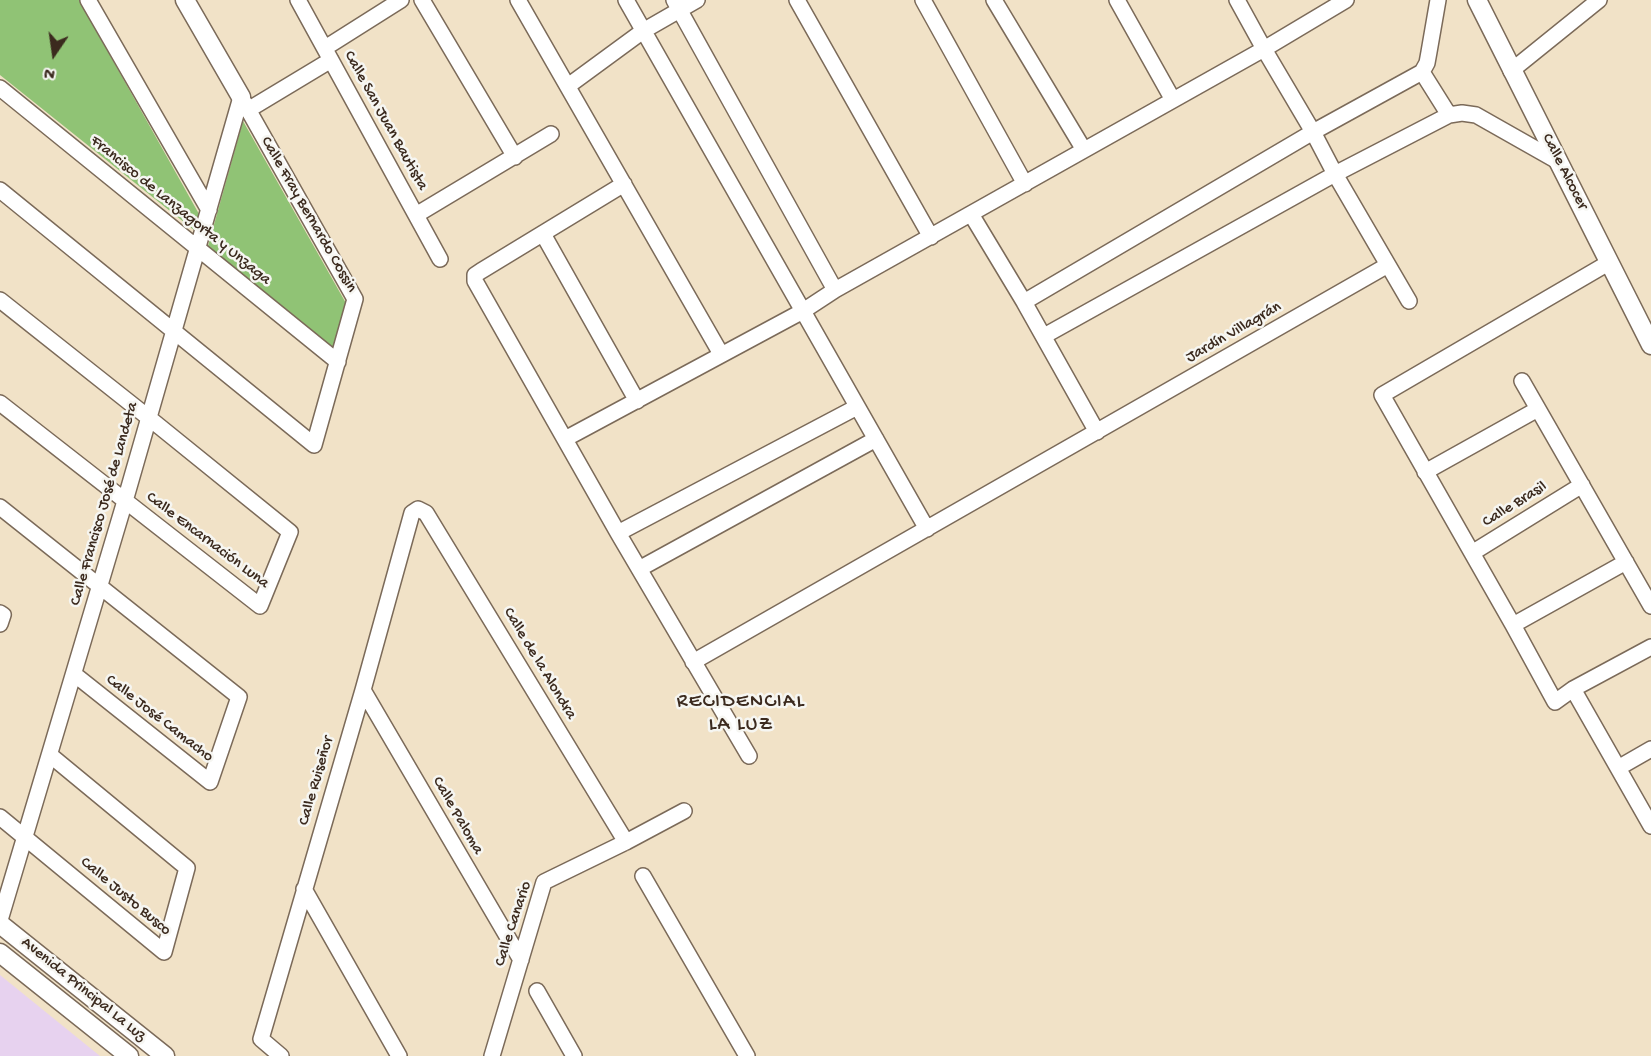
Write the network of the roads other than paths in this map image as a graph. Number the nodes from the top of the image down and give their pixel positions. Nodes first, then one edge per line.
1 (88, 0) edge
2 (185, 0) edge
3 (298, 0) edge
4 (400, 0) edge
5 (422, 0) edge
6 (518, 0) edge
7 (626, 0) edge
8 (697, 0) edge
9 (797, 0) edge
10 (923, 0) edge
11 (994, 0) edge
12 (1117, 0) edge
13 (1237, 0) edge
14 (1346, 0) edge
15 (1438, 0) edge
16 (1477, 0) edge
17 (1599, 0) edge
18 (677, 5) edge
19 (642, 31) junction
20 (1264, 49) junction
21 (328, 54) junction
22 (1511, 71) junction
23 (1422, 72) junction
24 (568, 86) junction
25 (0, 88) edge
26 (1173, 100) junction
27 (244, 104) junction
28 (1449, 115) junction
29 (1313, 132) junction
30 (551, 134) dead end
31 (1084, 150) junction
32 (514, 157) junction
33 (1559, 162) junction
34 (1335, 174) junction
35 (624, 184) junction
36 (1025, 184) junction
37 (0, 190) edge
38 (209, 210) junction
39 (971, 214) junction
40 (416, 215) junction
41 (543, 234) junction
42 (931, 237) junction
43 (198, 249) junction
44 (440, 259) dead end
45 (1610, 262) junction
46 (1389, 265) junction
47 (836, 290) junction
48 (0, 300) edge
49 (1409, 301) dead end
50 (1024, 302) junction
51 (803, 311) junction
52 (175, 331) junction
53 (1044, 336) junction
54 (1651, 345) edge
55 (721, 354) junction
56 (338, 362) junction
57 (1522, 381) dead end
58 (637, 401) junction
59 (0, 403) edge
60 (858, 407) junction
61 (1538, 409) junction
62 (149, 418) junction
63 (1097, 432) junction
64 (565, 439) junction
65 (876, 439) junction
66 (1425, 472) junction
67 (1582, 485) junction
68 (125, 501) junction
69 (0, 507) edge
70 (418, 509) joint
71 (927, 529) junction
72 (618, 533) junction
73 (1472, 553) junction
74 (1626, 562) junction
75 (639, 569) junction
76 (100, 587) junction
77 (1651, 606) edge
78 (0, 613) edge
79 (0, 624) edge
80 (1513, 625) junction
81 (1651, 647) edge
82 (693, 662) junction
83 (74, 674) junction
84 (1573, 689) junction
85 (363, 690) junction
86 (1651, 749) edge
87 (50, 755) junction
88 (749, 756) dead end
89 (1618, 768) junction
90 (684, 811) dead end
91 (0, 817) edge
92 (1651, 826) edge
93 (25, 837) junction
94 (626, 842) junction
95 (643, 876) dead end
96 (304, 890) junction
97 (0, 922) edge
98 (0, 953) edge
99 (521, 960) junction
100 (537, 991) dead end
101 (737, 1040) junction
102 (129, 1056) edge
103 (165, 1056) edge
104 (281, 1056) edge
105 (399, 1056) edge
106 (492, 1056) edge
107 (574, 1056) edge
108 (733, 1056) edge
109 (747, 1056) edge

1 - 38 street
2 - 27 street, Calle Fray Bernardo Cossin
3 - 21 street, Calle San Juan Bautista
4 - 21 street
5 - 32 street
6 - 24 street
7 - 19 street
8 - 18 street
9 - 42 street
10 - 36 street
11 - 31 street
12 - 26 street
13 - 20 street
14 - 20 street
15 - 23 street
16 - 22 street, Calle Alcocer
17 - 22 street
18 - 19 street
18 - 47 street
19 - 24 street
19 - 51 street
20 - 26 street
20 - 29 street
21 - 27 street
21 - 40 street, Calle San Juan Bautista
22 - 33 street, Calle Alcocer
23 - 28 street
23 - 29 street
24 - 35 street
25 - 43 street, Francisco de Lanzagorta y Unzaga
26 - 31 street
27 - 38 street, Calle Francisco José de Landeta
27 - 56 street, Calle Fray Bernardo Cossin
28 - 33 street
28 - 34 street
29 - 34 street
29 - 50 street
30 - 32 street
31 - 36 street
32 - 40 street
33 - 45 street, Calle Alcocer
34 - 46 street
34 - 53 street
35 - 41 street
35 - 55 street
36 - 39 street
37 - 52 street
38 - 43 street, Calle Francisco José de Landeta
39 - 42 street
39 - 50 street
40 - 44 street, Calle San Juan Bautista
41 - 58 street
41 - 64 street
42 - 47 street
43 - 52 street, Calle Francisco José de Landeta
43 - 56 street, Francisco de Lanzagorta y Unzaga
45 - 54 street, Calle Alcocer
45 - 66 street, Calle Brasil
46 - 49 street
46 - 63 street, Jardín Villagrán
47 - 51 street
48 - 62 street
50 - 53 street
51 - 55 street
51 - 60 street
52 - 56 street, Calle Fray Bernardo Cossin
52 - 62 street, Calle Francisco José de Landeta
53 - 63 street
55 - 58 street
57 - 61 street
58 - 64 street
59 - 68 street
60 - 65 street
60 - 72 street
61 - 66 street
61 - 67 street
62 - 68 street, Calle Francisco José de Landeta
62 - 68 street, Calle Encarnación Luna
63 - 71 street, Jardín Villagrán
64 - 72 street
65 - 71 street
65 - 75 street
66 - 73 street, Calle Brasil
67 - 73 street, Calle Brasil
67 - 74 street
68 - 76 street, Calle Francisco José de Landeta
69 - 76 street
70 - 85 street, Calle Ruiseñor
70 - 94 street, Calle de la Alondra
71 - 82 street, Jardín Villagrán
72 - 75 street
73 - 80 street
74 - 77 street
74 - 80 street
75 - 82 street
76 - 83 street, Calle Francisco José de Landeta
76 - 83 street, Calle José Camacho
78 - 79 street
80 - 84 street
81 - 84 street
82 - 88 street
83 - 87 street, Calle Francisco José de Landeta
84 - 89 street
85 - 96 street, Calle Ruiseñor
85 - 99 street, Calle Paloma
86 - 89 street
87 - 93 street, Calle Francisco José de Landeta
87 - 93 street, Calle Justo Busco
89 - 92 street
90 - 94 street, Calle Canario
91 - 93 street
93 - 97 street, Calle Francisco José de Landeta
94 - 99 street, Calle Canario
95 - 101 street
96 - 104 street, Calle Ruiseñor
96 - 105 street
97 - 103 street, Avenida Principal La Luz
98 - 102 street, Avenida Principal La Luz
99 - 106 street, Calle Canario
100 - 107 street
101 - 108 street
101 - 109 street

